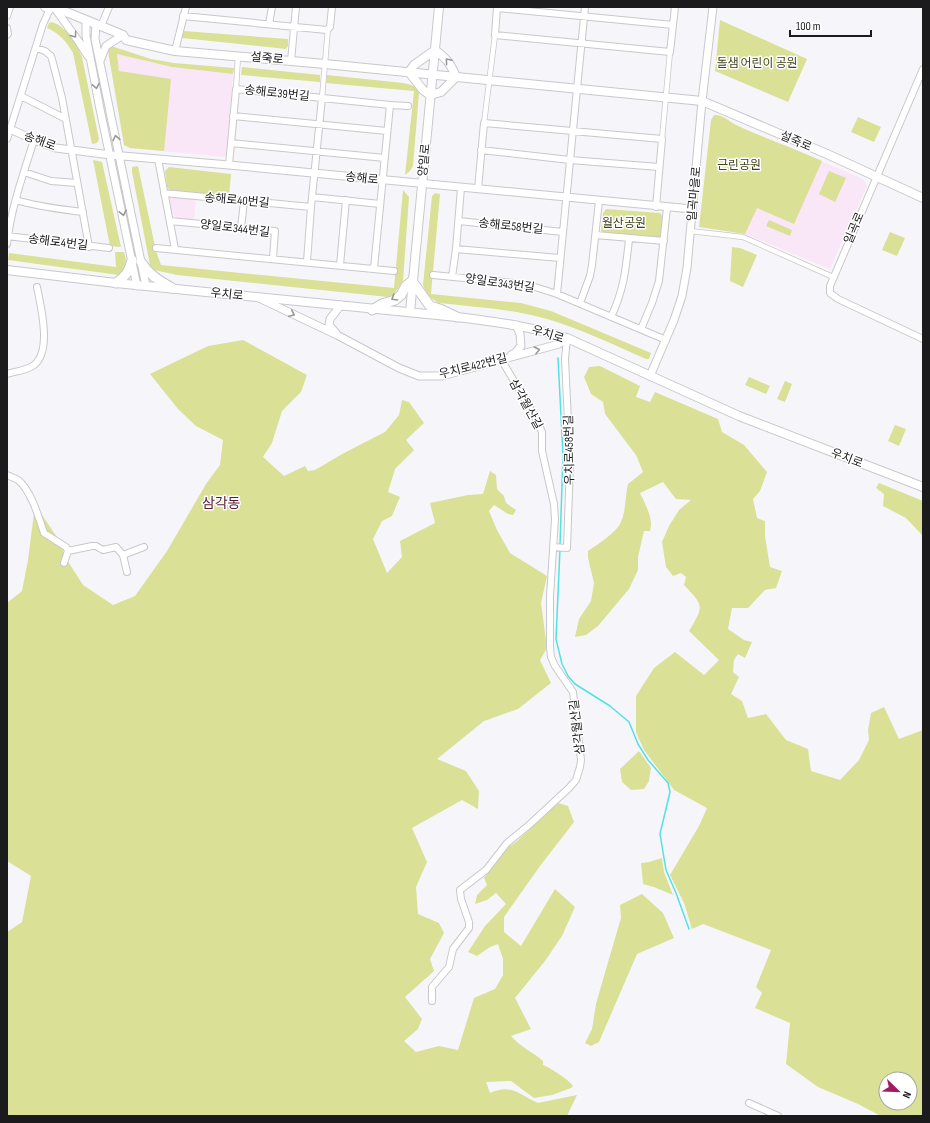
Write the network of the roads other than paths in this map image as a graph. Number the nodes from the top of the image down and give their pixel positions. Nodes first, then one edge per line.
1 (10, 7) edge
2 (51, 7) edge
3 (109, 7) edge
4 (186, 7) edge
5 (272, 7) edge
6 (296, 7) edge
7 (332, 7) edge
8 (438, 7) edge
9 (497, 7) edge
10 (585, 7) edge
11 (675, 7) edge
12 (713, 7) edge
13 (7, 16) edge
14 (183, 16) junction
15 (584, 16) junction
16 (86, 20) junction
17 (269, 24) junction
18 (98, 25) junction
19 (673, 25) junction
20 (294, 26) junction
21 (7, 28) edge
22 (328, 28) junction
23 (7, 35) edge
24 (124, 35) junction
25 (495, 35) junction
26 (581, 43) junction
27 (36, 48) junction
28 (435, 50) junction
29 (175, 51) junction
30 (670, 52) junction
31 (238, 56) junction
32 (100, 61) junction
33 (291, 61) junction
34 (92, 64) junction
35 (325, 64) junction
36 (923, 69) edge
37 (409, 72) junction
38 (432, 75) junction
39 (456, 76) junction
40 (489, 79) junction
41 (576, 88) junction
42 (236, 89) junction
43 (430, 95) junction
44 (21, 96) junction
45 (665, 96) junction
46 (322, 98) junction
47 (702, 101) junction
48 (390, 105) junction
49 (408, 106) dead end
50 (233, 116) junction
51 (64, 118) junction
52 (484, 123) junction
53 (319, 124) junction
54 (10, 130) junction
55 (388, 131) junction
56 (572, 131) junction
57 (7, 139) edge
58 (662, 139) junction
59 (34, 140) junction
60 (231, 143) junction
61 (482, 150) junction
62 (71, 151) junction
63 (316, 152) junction
64 (111, 155) junction
65 (120, 156) junction
66 (385, 158) junction
67 (158, 159) junction
68 (570, 160) junction
69 (229, 165) junction
70 (659, 167) junction
71 (24, 172) junction
72 (315, 173) junction
73 (876, 177) junction
74 (382, 180) junction
75 (77, 184) junction
76 (421, 184) junction
77 (461, 188) junction
78 (478, 189) junction
79 (164, 193) junction
80 (312, 197) junction
81 (567, 198) junction
82 (923, 198) edge
83 (16, 200) junction
84 (346, 200) junction
85 (244, 201) junction
86 (599, 201) junction
87 (380, 204) junction
88 (311, 207) junction
89 (656, 207) junction
90 (667, 208) junction
91 (692, 209) junction
92 (83, 212) junction
93 (170, 221) junction
94 (459, 221) junction
95 (241, 228) junction
96 (690, 231) junction
97 (563, 232) junction
98 (596, 235) junction
99 (7, 236) edge
100 (629, 239) junction
101 (664, 241) junction
102 (7, 244) edge
103 (89, 247) junction
104 (109, 248) dead end
105 (156, 248) dead end
106 (175, 249) junction
107 (456, 249) junction
108 (273, 258) junction
109 (560, 258) junction
110 (137, 261) junction
111 (307, 262) junction
112 (340, 265) junction
113 (374, 268) junction
114 (7, 270) edge
115 (394, 271) dead end
116 (433, 275) dead end
117 (452, 277) junction
118 (833, 277) junction
119 (412, 282) junction
120 (116, 283) junction
121 (137, 286) junction
122 (146, 286) junction
123 (37, 287) dead end
124 (172, 288) junction
125 (557, 294) junction
126 (257, 297) junction
127 (580, 303) junction
128 (341, 305) junction
129 (372, 310) junction
130 (410, 312) junction
131 (457, 317) junction
132 (611, 317) junction
133 (516, 325) junction
134 (641, 329) junction
135 (337, 335) junction
136 (567, 338) junction
137 (923, 339) edge
138 (666, 340) junction
139 (503, 358) junction
140 (7, 374) edge
141 (650, 376) junction
142 (7, 475) edge
143 (923, 487) edge
144 (144, 547) dead end
145 (553, 547) junction
146 (68, 551) junction
147 (123, 555) junction
148 (64, 564) dead end
149 (127, 572) dead end
150 (432, 1001) dead end
151 (748, 1103) dead end
152 (778, 1116) edge

1 - 13 street
2 - 16 main road, 설죽로
2 - 27 street
2 -> 34 street
3 - 18 street
4 - 14 street
5 - 17 street
6 - 20 street
7 - 22 street
8 - 28 main road, 양일로
9 - 15 street
9 - 25 street
10 - 15 street
11 - 19 street
12 - 47 street, 일곡마을로
14 - 17 street
14 - 29 street
15 - 19 street
15 - 26 street
16 - 18 main road, 설죽로
16 - 34 street
17 - 20 street
18 - 24 main road, 설죽로
18 - 32 street
19 - 30 street
20 - 22 street
20 - 33 street
21 - 23 street
22 - 35 street
24 - 29 main road, 설죽로
24 - 32 street
25 - 26 street
25 - 40 street
26 - 30 street
26 - 41 street
27 - 44 street
27 - 51 street
28 - 37 main road
28 - 38 main road, 양일로
39 -> 28 main road
29 - 31 main road, 설죽로
30 - 45 street
31 - 33 main road, 설죽로
31 - 42 street
65 -> 32 street
33 - 35 main road, 설죽로
34 -> 64 street
35 - 37 main road, 설죽로
35 - 46 street
36 - 73 street, 일곡로
37 - 38 main road, 설죽로
37 - 43 main road
38 - 39 main road, 설죽로
38 - 43 main road, 양일로
39 - 40 main road, 설죽로
39 - 43 main road
40 - 41 main road, 설죽로
40 - 52 street
41 - 45 main road, 설죽로
41 - 56 street
42 - 46 street, 송해로39번길
42 - 50 street, 송해로39번길
43 - 76 main road, 양일로
44 - 51 street
44 - 54 street
45 - 47 main road, 설죽로
45 - 58 street
46 - 48 street, 송해로39번길
46 - 53 street, 송해로39번길
47 - 73 main road, 설죽로
47 - 91 street, 일곡마을로
48 - 49 street, 송해로39번길
48 - 55 street
50 - 53 street
50 - 60 street, 송해로39번길
51 - 62 street
52 - 56 street
52 - 61 street
53 - 55 street
53 - 63 street, 송해로39번길
54 - 57 street
54 - 59 street, 송해로
55 - 66 street
56 - 58 street
56 - 68 street
58 - 70 street
59 - 62 street, 송해로
59 - 71 street
60 - 63 street
60 - 69 street, 송해로39번길
61 - 68 street
61 - 78 street
62 - 64 street, 송해로
62 - 75 street, 송해로
63 - 66 street
63 - 72 street, 송해로39번길
64 - 65 street, 송해로
64 -> 110 street
65 - 67 street, 송해로
65 - 110 street
66 - 74 street
67 - 69 street, 송해로
67 - 79 street
68 - 70 street
68 - 81 street
69 - 72 street, 송해로
70 - 89 street
71 - 75 street
71 - 83 street
72 - 74 street, 송해로
72 - 80 street
73 - 82 main road, 설죽로
73 - 118 street, 일곡로
74 - 76 street, 송해로
74 - 87 street
75 - 92 street, 송해로
76 - 77 street, 송해로
76 - 119 main road, 양일로
77 - 78 street, 송해로
77 - 94 street
78 - 81 street, 송해로
79 - 85 street, 송해로40번길
79 - 93 street
80 - 84 street
80 - 88 street
81 - 86 street, 송해로
81 - 97 street
83 - 92 street
83 - 99 street
84 - 87 street
84 - 112 street
85 - 88 street, 송해로40번길
85 - 95 street
86 - 89 street, 송해로
86 - 98 street
87 - 113 street
88 - 111 street
89 - 90 street, 송해로
90 - 91 street, 송해로
90 - 101 street
91 - 96 street, 일곡마을로
92 - 103 street, 송해로
93 - 95 street, 양일로344번길
93 - 106 street
94 - 97 street, 송해로58번길
94 - 107 street
95 - 108 street, 양일로344번길
96 - 118 street
96 - 138 street, 일곡마을로
97 - 109 street
98 - 100 street
98 - 127 street
99 - 102 street
99 - 103 street, 송해로4번길
100 - 101 street
100 - 132 street
101 - 134 street
103 - 104 street, 송해로4번길
105 - 106 street
106 - 108 street
107 - 109 street
107 - 117 street
108 - 111 street
109 - 125 street
110 - 120 main road
110 - 121 street
110 - 122 street
110 - 124 main road
111 - 112 street
112 - 113 street
113 - 115 street
114 - 120 main road, 우치로
116 - 117 street, 양일로343번길
117 - 125 street, 양일로343번길
118 - 137 street, 일곡로
119 -> 129 main road
119 - 130 main road, 양일로
119 - 131 main road
120 - 121 main road, 우치로
121 - 122 main road, 우치로
122 - 124 main road, 우치로
123 - 140 street
124 - 126 main road, 우치로
125 - 127 street, 양일로343번길
126 - 128 main road, 우치로
126 -> 135 street, 우치로422번길
127 - 132 street, 양일로343번길
128 - 129 main road, 우치로
128 - 135 street
129 - 130 main road, 우치로
130 - 131 main road, 우치로
131 - 133 main road, 우치로
132 - 134 street, 양일로343번길
133 - 136 main road, 우치로
133 - 139 street
134 - 138 street, 양일로343번길
135 - 139 street, 우치로422번길
139 -> 136 street, 우치로422번길
136 - 141 main road, 우치로
136 - 145 street, 우치로458번길
138 - 141 street, 일곡마을로
139 - 145 street, 삼각월산길
141 - 143 main road, 우치로
142 - 146 street
144 - 147 street
145 - 150 street, 삼각월산길
146 - 147 street
146 - 148 street
147 - 149 street
151 - 152 street

